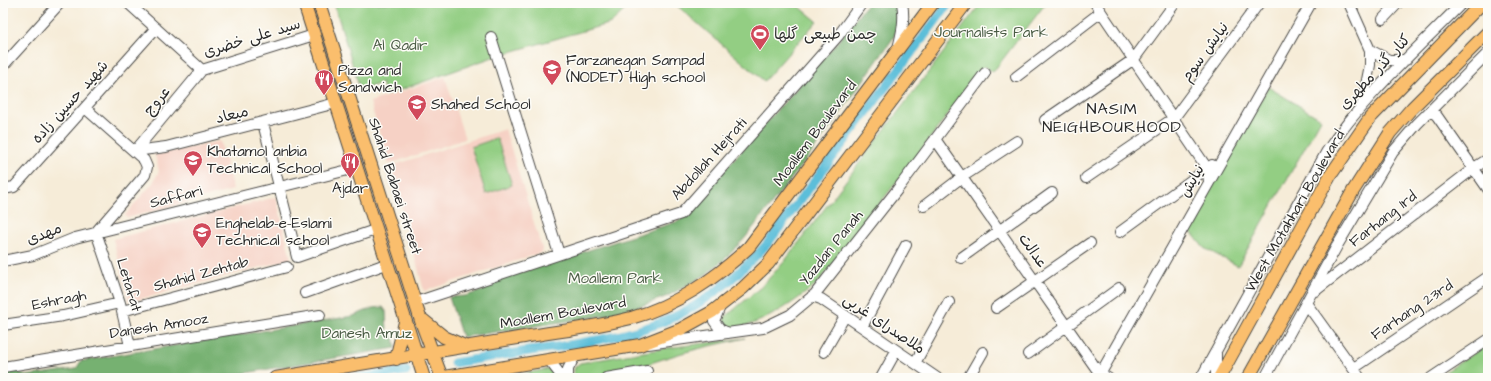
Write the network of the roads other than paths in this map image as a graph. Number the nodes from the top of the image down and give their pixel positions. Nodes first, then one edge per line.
1 (60, 3) edge
2 (129, 3) edge
3 (304, 3) edge
4 (319, 3) edge
5 (862, 3) edge
6 (902, 3) edge
7 (933, 3) edge
8 (966, 3) edge
9 (1095, 3) edge
10 (1175, 3) edge
11 (1259, 3) edge
12 (1311, 3) edge
13 (1348, 3) edge
14 (1398, 3) edge
15 (1462, 3) edge
16 (1482, 3) edge
17 (1101, 12) junction
18 (1382, 19) dead end
19 (156, 28) junction
20 (1488, 32) edge
21 (314, 35) junction
22 (491, 37) dead end
23 (897, 50) junction
24 (1370, 50) junction
25 (1488, 53) edge
26 (1134, 59) junction
27 (1406, 60) junction
28 (3, 66) edge
29 (202, 70) junction
30 (985, 73) dead end
31 (1016, 77) dead end
32 (336, 103) junction
33 (1362, 106) junction
34 (85, 108) junction
35 (1431, 110) junction
36 (1174, 118) junction
37 (1045, 120) dead end
38 (263, 123) junction
39 (935, 139) junction
40 (1017, 141) dead end
41 (135, 151) junction
42 (1488, 159) edge
43 (1222, 160) junction
44 (356, 168) junction
45 (1207, 168) junction
46 (1474, 168) junction
47 (962, 177) junction
48 (1086, 178) dead end
49 (1209, 181) junction
50 (280, 187) junction
51 (1488, 188) edge
52 (3, 189) edge
53 (1052, 193) dead end
54 (924, 206) dead end
55 (1336, 221) junction
56 (375, 230) junction
57 (1000, 231) junction
58 (96, 232) junction
59 (1120, 232) dead end
60 (1090, 243) dead end
61 (906, 245) dead end
62 (1337, 246) junction
63 (559, 254) junction
64 (961, 258) dead end
65 (3, 261) edge
66 (386, 264) junction
67 (287, 267) dead end
68 (1488, 278) edge
69 (1035, 280) junction
70 (1119, 288) dead end
71 (305, 293) dead end
72 (812, 296) junction
73 (1309, 298) junction
74 (416, 302) junction
75 (949, 302) dead end
76 (121, 307) junction
77 (720, 307) junction
78 (996, 308) dead end
79 (320, 315) dead end
80 (845, 316) junction
81 (421, 317) junction
82 (405, 322) junction
83 (3, 325) edge
84 (1067, 326) junction
85 (862, 327) junction
86 (728, 333) junction
87 (1488, 340) edge
88 (640, 345) junction
89 (130, 346) junction
90 (467, 347) junction
91 (896, 351) junction
92 (1216, 351) junction
93 (824, 352) dead end
94 (984, 352) dead end
95 (433, 353) junction
96 (1028, 354) dead end
97 (416, 356) junction
98 (575, 356) junction
99 (396, 359) junction
100 (549, 360) junction
101 (915, 364) junction
102 (3, 366) edge
103 (1354, 368) junction
104 (494, 369) junction
105 (647, 371) dead end
106 (1102, 377) edge
107 (275, 378) edge
108 (424, 378) edge
109 (440, 378) edge
110 (484, 378) edge
111 (563, 378) edge
112 (568, 378) edge
113 (606, 378) edge
114 (881, 378) edge
115 (937, 378) edge
116 (968, 378) edge
117 (1201, 378) edge
118 (1216, 378) edge
119 (1219, 378) edge
120 (1248, 378) edge
121 (1264, 378) edge
122 (1360, 378) edge
123 (1431, 378) edge

1 - 28 street
2 - 19 street, سید علی خضری
3 - 21 main road, Shahid Babaei street
4 - 74 main road, Shahid Babaei street
5 - 63 street, Abdollah Hejrati
6 - 23 street
7 - 23 main road, Moallem Boulevard
8 - 77 main road
9 - 17 street
10 - 26 street
11 - 36 street, نیایش سوم
12 - 43 street, نيايش
13 - 24 street
14 - 18 street
15 - 27 street, کنار گذر مطهری
16 - 119 main road, West Motahhari Boulevard
17 - 26 street
17 - 31 street
19 - 29 street, سید علی خضری
19 - 34 street, شهید حسین زاده
20 - 55 main road
21 - 29 street, سید علی خضری
21 - 32 main road, Shahid Babaei street
22 - 63 street
23 - 90 main road, Moallem Boulevard
24 - 27 street
24 - 33 street
25 - 35 street
26 - 36 street
26 - 37 street
27 - 33 street, کنار گذر مطهری
29 - 41 street, عروج
30 - 39 street, Yazdan Panah
32 - 38 street, میعاد
32 - 44 main road, Shahid Babaei street
33 - 92 street, کنار گذر مطهری
34 - 41 street
34 - 52 street, شهید حسین زاده
35 - 46 street
35 - 62 street
36 - 45 street
36 - 48 street, نیایش سوم
38 - 41 street, میعاد
38 - 50 street
39 - 47 street, عدالت
39 - 72 street, Yazdan Panah
40 - 47 street
41 - 58 street
42 - 46 street, Farhang 1rd
43 - 45 street
43 - 49 street, نيايش
44 - 50 street, Saffari
44 - 56 main road, Shahid Babaei street
45 - 49 street
45 - 59 street
46 - 51 street
46 - 73 street, Farhang 1rd
47 - 54 street
47 - 57 street, عدالت
49 - 106 street, نيايش
50 - 56 street
50 - 58 street, Saffari
53 - 57 street
55 - 62 street
55 - 120 main road
56 - 66 main road, Shahid Babaei street
57 - 64 street
57 - 69 street, عدالت
58 - 65 street, مهدی
58 - 76 street, Letafat
60 - 69 street
61 - 85 street
62 - 73 street
63 - 74 street, Abdollah Hejrati
66 - 71 street
66 - 82 main road, Shahid Babaei street
67 - 76 street, Shahid Zehtab
68 - 103 street, Farhang 23rd
69 - 78 street
69 - 84 street, عدالت
70 - 84 street
72 - 80 street, ملاصدرای غربی
72 - 86 street, Yazdan Panah
73 - 103 street
73 - 121 street
74 - 81 main road, Shahid Babaei street
75 - 101 street
76 - 83 street, Eshragh
76 - 89 street, Letafat
77 - 86 street
77 - 88 main road
79 - 89 street, Danesh Amooz
80 - 85 street, ملاصدرای غربی
80 - 93 street
81 - 90 main road
81 - 95 main road, Shahid Babaei street
82 - 97 main road, Shahid Babaei street
82 - 99 main road
84 - 96 street
84 - 106 street, عدالت
85 - 91 street, ملاصدرای غربی
86 - 88 street, Yazdan Panah
87 - 123 street
88 - 98 main road
89 - 102 street, Danesh Amooz
90 - 95 main road, Moallem Boulevard
91 - 101 street, ملاصدرای غربی
91 - 114 street
92 - 117 street, کنار گذر مطهری
92 - 118 street
94 - 116 street
95 - 97 main road, Moallem Boulevard
95 - 109 main road, Shahid Babaei street
97 - 99 main road, Moallem Boulevard
97 - 108 main road, Shahid Babaei street
98 - 100 main road
98 - 112 street
99 - 107 main road, Moallem Boulevard
100 - 104 main road
100 - 111 street
101 - 115 street, ملاصدرای غربی
103 - 122 street
104 - 109 main road
104 - 110 main road
105 - 113 street

